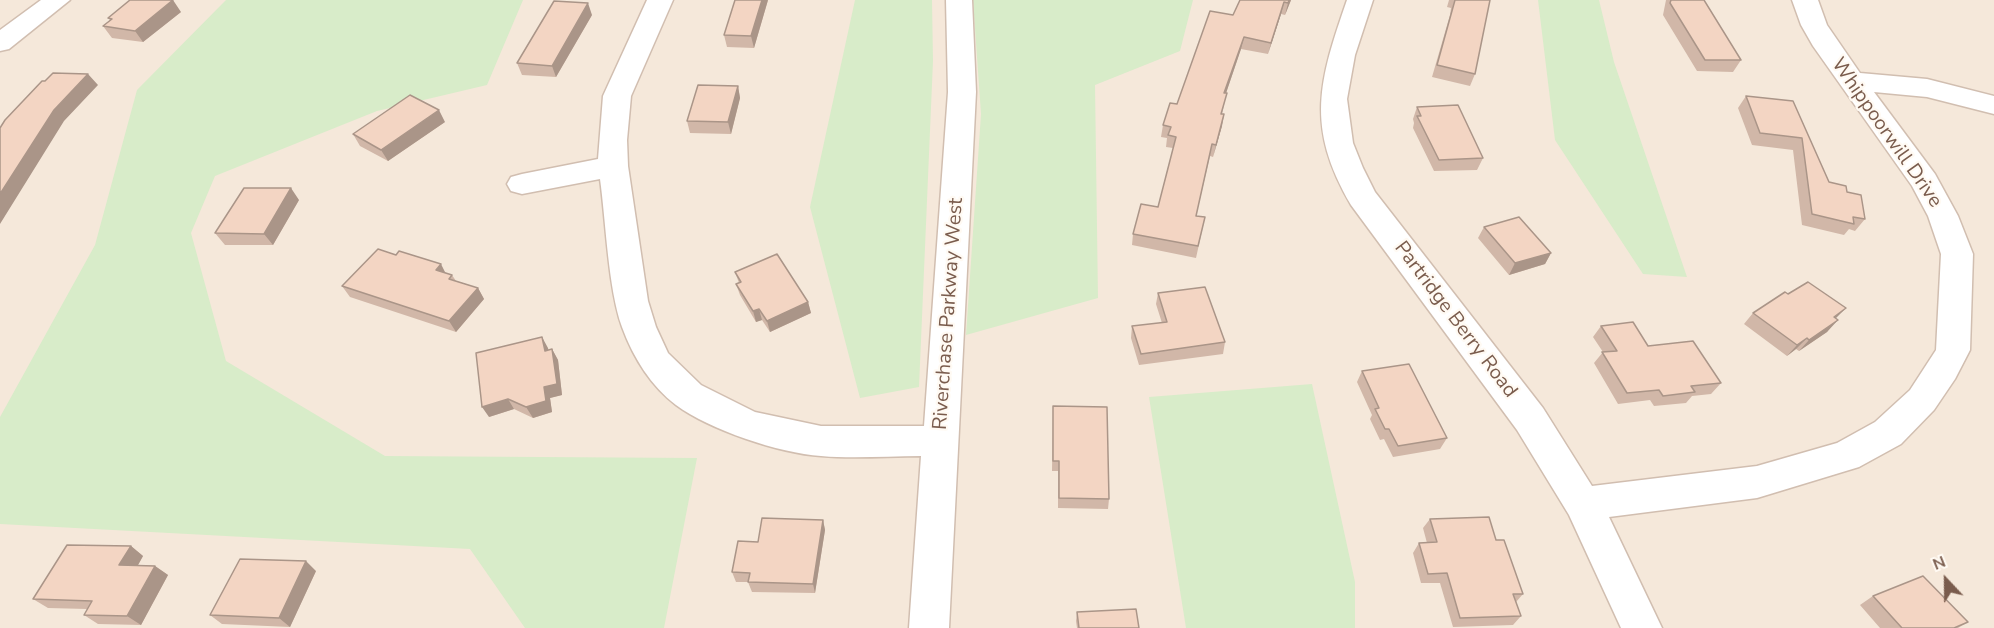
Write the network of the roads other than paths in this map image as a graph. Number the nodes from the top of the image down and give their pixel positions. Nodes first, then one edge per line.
1 (57, 0) edge
2 (660, 0) edge
3 (959, 0) edge
4 (1360, 0) edge
5 (1805, 0) edge
6 (0, 43) edge
7 (1851, 81) junction
8 (1994, 105) edge
9 (613, 166) junction
10 (522, 184) dead end
11 (941, 441) junction
12 (1583, 504) junction
13 (929, 628) edge
14 (1642, 628) edge

1 - 6 street
2 - 9 street
3 - 11 street, Riverchase Parkway West
4 - 12 street, Partridge Berry Road
5 - 7 street, Whippoorwill Drive
7 - 8 street
7 - 12 street, Whippoorwill Drive
9 - 10 street
9 - 11 street
11 - 13 street, Riverchase Parkway West
12 - 14 street, Partridge Berry Road

